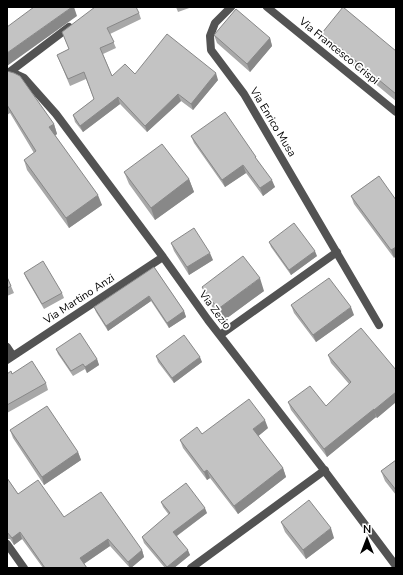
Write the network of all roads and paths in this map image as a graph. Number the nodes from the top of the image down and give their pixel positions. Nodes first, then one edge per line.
1 (231, 7) edge
2 (267, 7) edge
3 (76, 22) edge
4 (9, 73) edge
5 (396, 112) edge
6 (337, 252) junction
7 (163, 257) junction
8 (379, 326) dead end
9 (220, 335) junction
10 (7, 347) edge
11 (10, 358) edge
12 (325, 470) junction
13 (7, 544) edge
14 (396, 566) edge
15 (24, 568) edge
16 (191, 568) edge

1 - 6 street, Via Enrico Musa
2 - 5 street, Via Francesco Crispi
3 - 4 street
4 - 7 street, Via Zezio
6 - 8 street, Via Enrico Musa
6 - 9 street
7 - 9 street, Via Zezio
7 - 11 street, Via Martino Anzi
9 - 12 street, Via Zezio
10 - 11 street
12 - 14 street, Via Zezio
12 - 16 street
13 - 15 street

